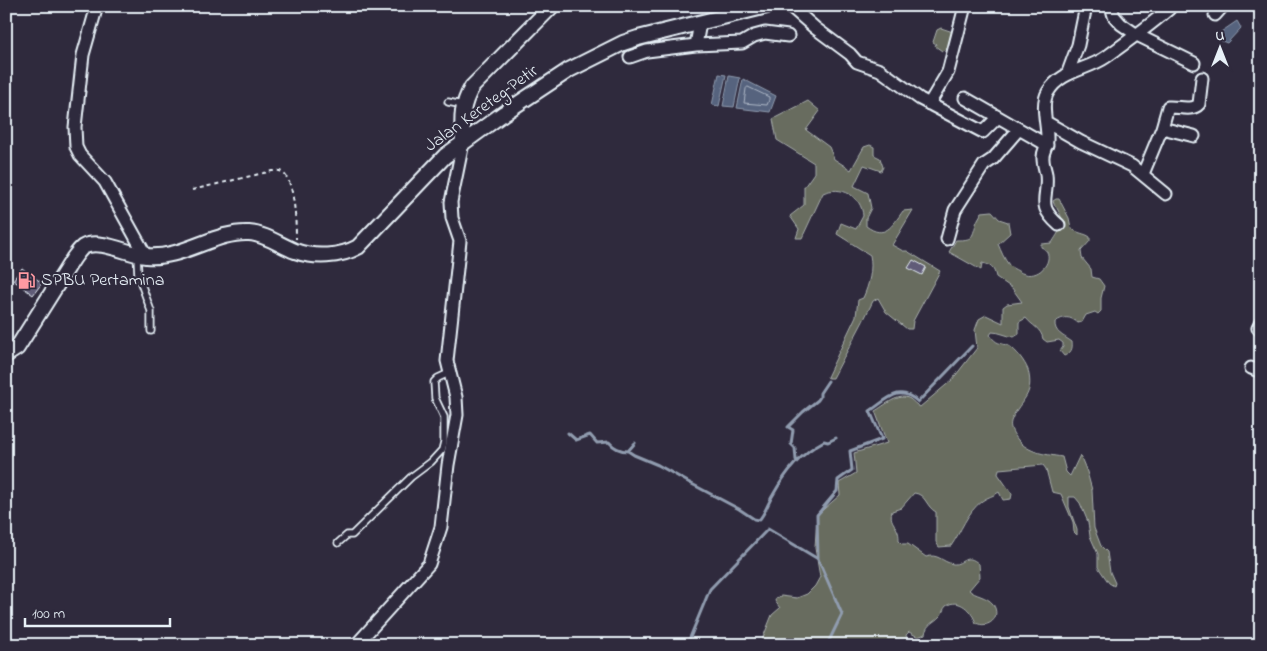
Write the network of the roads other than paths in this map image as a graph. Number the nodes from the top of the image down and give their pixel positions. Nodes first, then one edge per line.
1 (97, 6) edge
2 (552, 6) edge
3 (766, 6) edge
4 (790, 6) edge
5 (965, 6) edge
6 (1086, 6) edge
7 (1111, 6) edge
8 (1167, 6) edge
9 (700, 22) junction
10 (1138, 35) junction
11 (788, 36) dead end
12 (696, 45) junction
13 (630, 57) dead end
14 (1194, 63) dead end
15 (1067, 75) junction
16 (1202, 78) dead end
17 (964, 98) dead end
18 (448, 102) dead end
19 (929, 104) junction
20 (464, 105) junction
21 (998, 117) junction
22 (1046, 122) junction
23 (1162, 128) junction
24 (1019, 129) junction
25 (1194, 136) dead end
26 (463, 143) junction
27 (1047, 144) junction
28 (1143, 174) junction
29 (1166, 194) dead end
30 (1058, 225) dead end
31 (947, 239) dead end
32 (141, 255) junction
33 (1261, 322) edge
34 (151, 331) dead end
35 (1261, 331) edge
36 (6, 355) edge
37 (450, 373) junction
38 (338, 543) dead end
39 (356, 645) edge

1 - 32 street
2 - 20 street
3 - 9 street, Jalan Kereteg–Petir
4 - 19 street
5 - 19 street
6 - 15 street
7 - 10 street
8 - 10 street
9 - 12 street
9 - 26 street, Jalan Kereteg–Petir
10 - 14 street
10 - 15 street
11 - 12 street
12 - 13 street
15 - 22 street
16 - 23 street
17 - 21 street
18 - 20 lane
19 - 21 street
20 - 26 street
21 - 24 street
22 - 27 street
22 - 28 street
23 - 25 street
23 - 28 street
24 - 27 street
24 - 31 street
26 - 32 street, Jalan Kereteg–Petir
26 - 37 street
27 - 30 street
28 - 29 street
32 - 34 lane
32 - 36 street, Jalan Kereteg–Petir
33 - 35 street
37 - 38 lane
37 - 39 street

